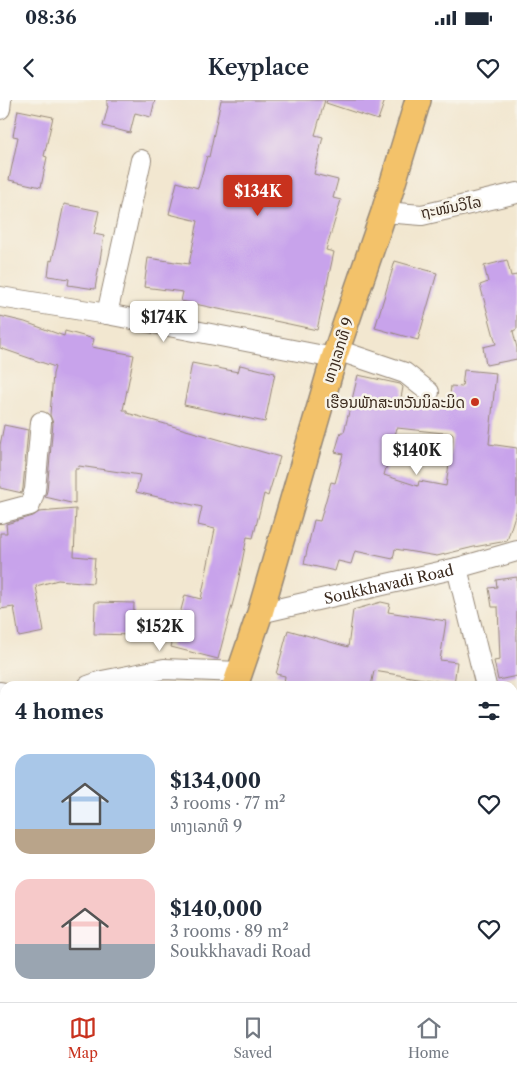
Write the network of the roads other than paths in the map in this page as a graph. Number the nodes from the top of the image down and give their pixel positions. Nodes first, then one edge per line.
1 (1, 100) edge
2 (418, 100) edge
3 (0, 109) edge
4 (141, 160) dead end
5 (517, 193) edge
6 (384, 212) junction
7 (0, 297) edge
8 (107, 314) junction
9 (336, 354) junction
10 (429, 392) dead end
11 (41, 422) dead end
12 (0, 513) edge
13 (517, 551) edge
14 (457, 568) junction
15 (260, 613) junction
16 (238, 679) edge
17 (102, 681) edge
18 (485, 681) edge

1 - 3 street
2 - 6 main road, ທາງເລກທີ 9
4 - 8 street
5 - 6 street, ຖະໜົນວິໄລ
6 - 9 main road, ທາງເລກທີ 9
7 - 8 street
8 - 9 street
9 - 10 street
9 - 15 main road, ທາງເລກທີ 9
11 - 12 street
13 - 14 street, Soukkhavadi Road
14 - 15 street, Soukkhavadi Road
14 - 18 street
15 - 16 main road, ທາງເລກທີ 9
16 - 17 street

